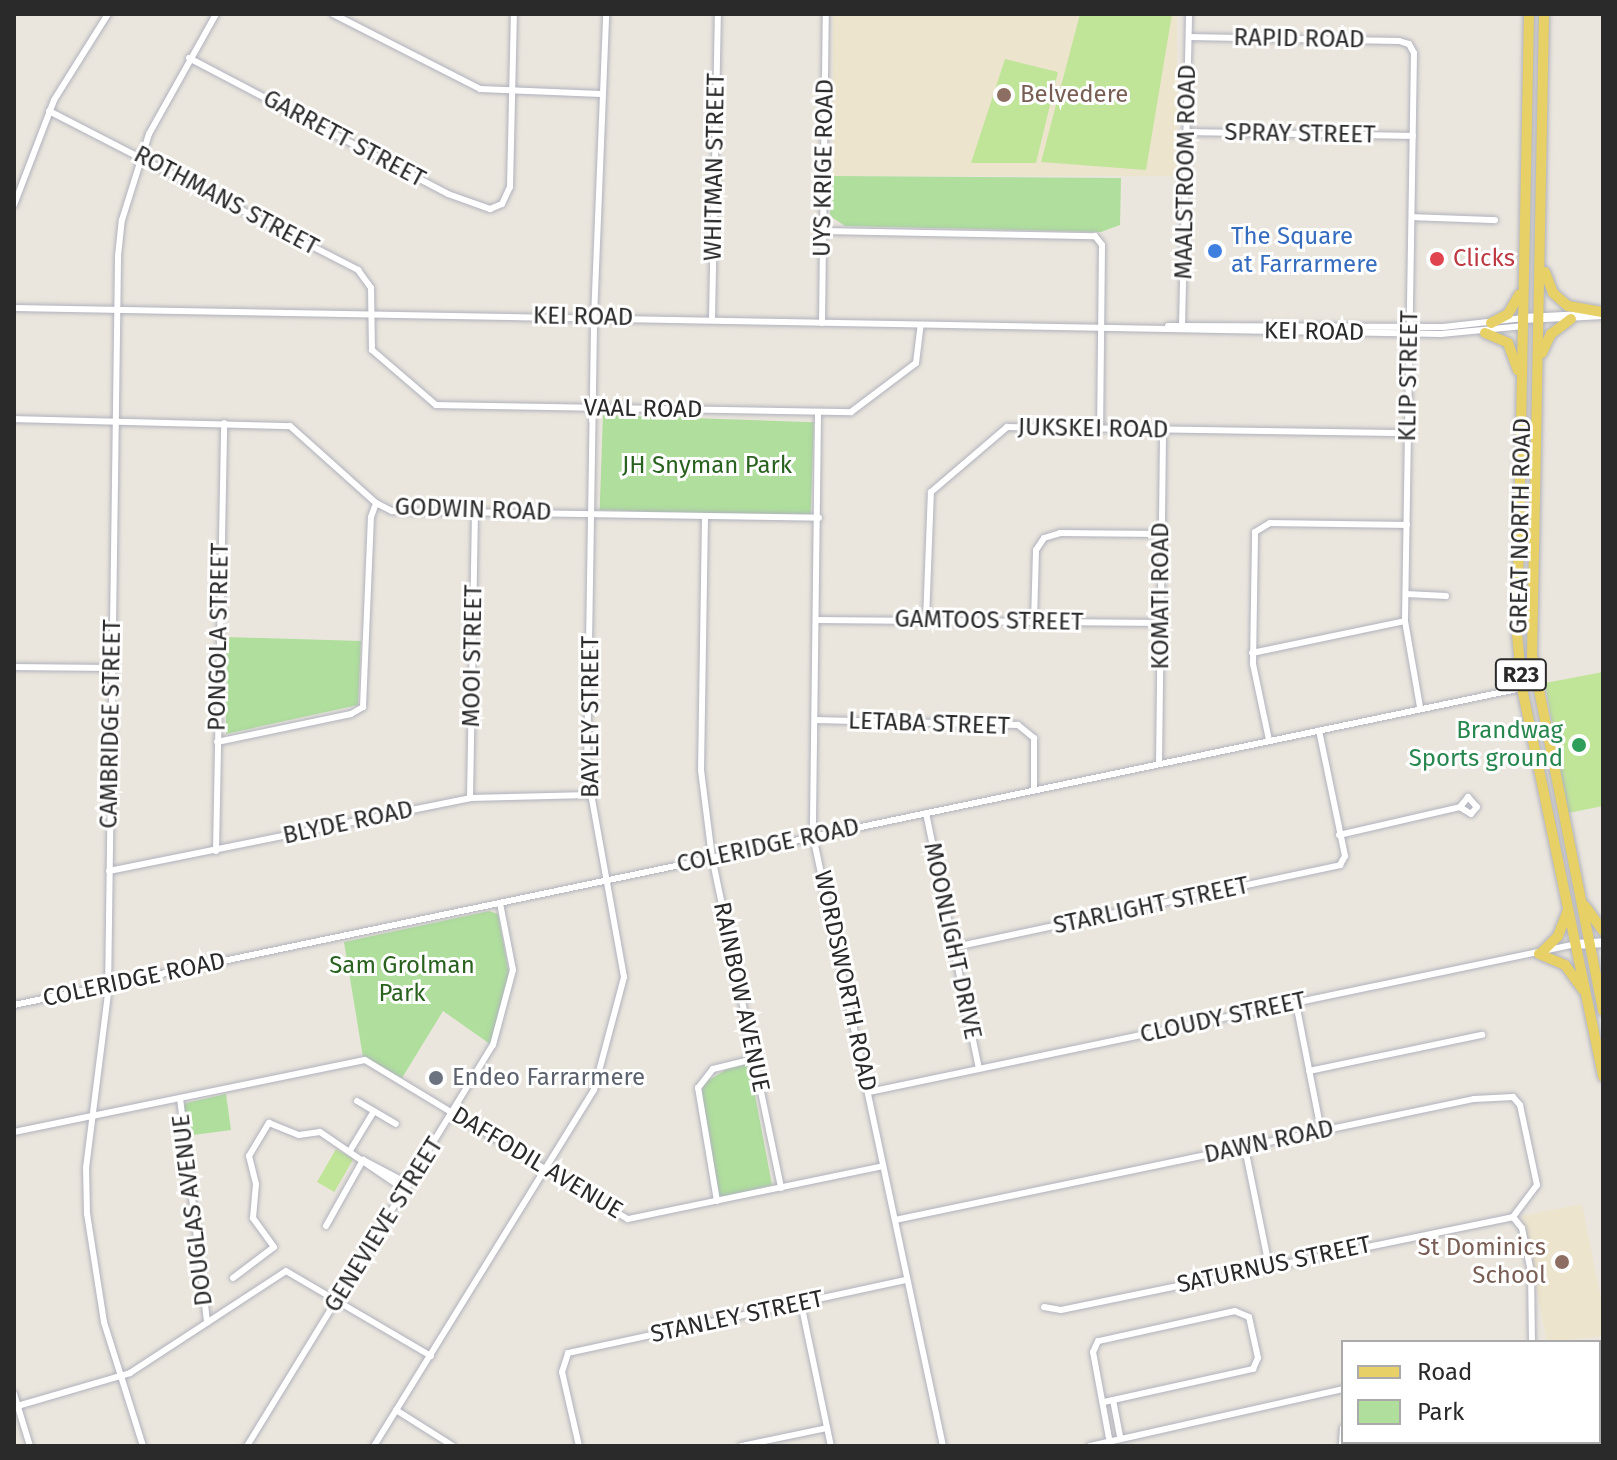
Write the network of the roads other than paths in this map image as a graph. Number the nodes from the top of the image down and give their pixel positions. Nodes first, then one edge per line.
1 (108, 14) edge
2 (216, 14) edge
3 (333, 14) edge
4 (514, 14) edge
5 (606, 14) edge
6 (718, 14) edge
7 (826, 14) edge
8 (1189, 14) edge
9 (1529, 14) edge
10 (1544, 14) edge
11 (1189, 37) junction
12 (1409, 44) joint
13 (189, 58) junction
14 (511, 93) junction
15 (601, 94) junction
16 (1528, 109) junction
17 (1543, 110) junction
18 (49, 111) junction
19 (1187, 132) junction
20 (1413, 136) junction
21 (142, 157) junction
22 (14, 205) edge
23 (1412, 217) junction
24 (1495, 220) dead end
25 (823, 231) junction
26 (1541, 254) junction
27 (1522, 285) junction
28 (14, 308) edge
29 (118, 309) junction
30 (1603, 313) edge
31 (371, 314) junction
32 (594, 318) junction
33 (1571, 319) junction
34 (712, 320) junction
35 (1523, 322) junction
36 (1539, 322) junction
37 (822, 323) junction
38 (921, 325) junction
39 (1102, 327) junction
40 (1182, 328) junction
41 (1488, 328) junction
42 (1410, 330) junction
43 (1539, 361) junction
44 (1523, 400) junction
45 (594, 407) junction
46 (818, 413) junction
47 (14, 419) edge
48 (116, 421) junction
49 (224, 423) junction
50 (1100, 427) junction
51 (1163, 429) junction
52 (1407, 433) junction
53 (376, 503) junction
54 (475, 513) junction
55 (592, 514) junction
56 (705, 517) junction
57 (819, 518) junction
58 (1407, 525) junction
59 (1161, 534) junction
60 (1406, 594) junction
61 (1446, 596) dead end
62 (817, 620) junction
63 (926, 620) junction
64 (1405, 621) junction
65 (1034, 622) junction
66 (1161, 623) junction
67 (1252, 653) junction
68 (14, 667) edge
69 (111, 668) junction
70 (1522, 688) junction
71 (1420, 707) junction
72 (815, 720) junction
73 (1319, 731) junction
74 (1269, 740) junction
75 (217, 742) junction
76 (1159, 764) junction
77 (1034, 790) junction
78 (589, 795) junction
79 (470, 798) junction
80 (1460, 807) dead end
81 (926, 813) junction
82 (1339, 835) junction
83 (813, 836) junction
84 (216, 851) junction
85 (712, 857) junction
86 (109, 871) junction
87 (605, 881) junction
88 (1578, 894) junction
89 (500, 903) junction
90 (1568, 909) junction
91 (1603, 931) edge
92 (1588, 942) junction
93 (1603, 942) edge
94 (1576, 944) junction
95 (955, 947) junction
96 (1540, 953) junction
97 (1603, 972) edge
98 (108, 985) junction
99 (1598, 990) junction
100 (1586, 995) junction
101 (1296, 1003) junction
102 (14, 1005) edge
103 (1603, 1011) edge
104 (1482, 1035) dead end
105 (753, 1059) junction
106 (979, 1069) junction
107 (1309, 1071) junction
108 (1603, 1077) edge
109 (869, 1092) junction
110 (180, 1098) junction
111 (357, 1101) dead end
112 (374, 1111) junction
113 (453, 1113) junction
114 (90, 1116) junction
115 (396, 1124) dead end
116 (1321, 1131) junction
117 (14, 1132) edge
118 (1245, 1148) junction
119 (351, 1149) junction
120 (363, 1160) junction
121 (883, 1166) junction
122 (544, 1169) junction
123 (407, 1187) junction
124 (781, 1188) junction
125 (717, 1201) junction
126 (1509, 1217) junction
127 (895, 1220) junction
128 (326, 1226) dead end
129 (1269, 1266) junction
130 (233, 1278) dead end
131 (906, 1280) junction
132 (338, 1299) junction
133 (801, 1303) junction
134 (1044, 1307) dead end
135 (207, 1322) junction
136 (1532, 1340) edge
137 (431, 1356) junction
138 (121, 1377) junction
139 (1341, 1389) edge
140 (14, 1394) edge
141 (1113, 1400) junction
142 (1104, 1402) junction
143 (16, 1407) edge
144 (396, 1410) junction
145 (827, 1428) junction
146 (1120, 1435) junction
147 (1109, 1438) junction
148 (30, 1446) edge
149 (143, 1446) edge
150 (247, 1446) edge
151 (374, 1446) edge
152 (453, 1446) edge
153 (579, 1446) edge
154 (741, 1446) edge
155 (831, 1446) edge
156 (943, 1446) edge
157 (1090, 1446) edge

1 - 18 street
2 - 13 street, CAMBRIDGE STREET
3 - 14 street
4 - 14 street
5 - 15 street, BAYLEY STREET
6 - 34 street, WHITMAN STREET
7 - 25 street, UYS KRIGE ROAD
8 - 11 street, MAALSTROOM ROAD
9 - 16 main road, GREAT NORTH ROAD / R23
10 - 17 main road, GREAT NORTH ROAD / R23
11 - 12 street, RAPID ROAD
11 - 19 street, MAALSTROOM ROAD
12 - 20 street, KLIP STREET
13 - 14 street, GARRETT STREET
13 - 21 street, CAMBRIDGE STREET
14 - 15 street
15 - 32 street, BAYLEY STREET
16 - 17 main road
16 - 27 main road, GREAT NORTH ROAD / R23
17 - 26 main road, GREAT NORTH ROAD / R23
18 - 21 street, ROTHMANS STREET
18 - 22 street
19 - 20 street, SPRAY STREET
19 - 40 street, MAALSTROOM ROAD
20 - 23 street, KLIP STREET
21 - 29 street, CAMBRIDGE STREET
21 - 31 street, ROTHMANS STREET
23 - 24 street
23 - 42 street, KLIP STREET
25 - 37 street, UYS KRIGE ROAD
25 - 39 street
26 - 30 main road
26 - 36 main road, GREAT NORTH ROAD / R23
27 - 35 main road, GREAT NORTH ROAD / R23
27 - 41 main road
28 - 29 street, KEI ROAD
29 - 31 street, KEI ROAD
29 - 48 street, CAMBRIDGE STREET
30 - 33 street
31 - 32 street, KEI ROAD
31 - 45 street, VAAL ROAD
32 - 34 street, KEI ROAD
32 - 45 street, BAYLEY STREET
33 - 36 street
33 - 43 main road
34 - 37 street, KEI ROAD
35 - 36 street
35 - 41 street, KEI ROAD
35 - 44 main road, GREAT NORTH ROAD / R23
36 - 43 main road, GREAT NORTH ROAD / R23
37 - 38 street, KEI ROAD
38 - 39 street, KEI ROAD
38 - 46 street, VAAL ROAD
39 - 40 street, KEI ROAD
39 - 50 street
40 - 42 street, KEI ROAD
41 - 42 street, KEI ROAD
41 - 44 main road
42 - 52 street, KLIP STREET
43 - 88 main road, GREAT NORTH ROAD / R23
44 - 70 main road, GREAT NORTH ROAD / R23
45 - 46 street, VAAL ROAD
45 - 55 street, BAYLEY STREET
46 - 57 street, WORDSWORTH ROAD
47 - 48 street, GODWIN ROAD
48 - 49 street, GODWIN ROAD
48 - 69 street, CAMBRIDGE STREET
49 - 53 street, GODWIN ROAD
49 - 75 street, PONGOLA STREET
50 - 51 street, JUKSKEI ROAD
50 - 63 street, JUKSKEI ROAD
51 - 52 street, JUKSKEI ROAD
51 - 59 street, KOMATI ROAD
52 - 58 street, KLIP STREET
53 - 54 street, GODWIN ROAD
53 - 75 street
54 - 55 street, GODWIN ROAD
54 - 79 street, MOOI STREET
55 - 56 street, GODWIN ROAD
55 - 78 street, BAYLEY STREET
56 - 57 street, GODWIN ROAD
56 - 85 street, RAINBOW AVENUE
57 - 62 street, WORDSWORTH ROAD
58 - 60 street, KLIP STREET
58 - 67 street
59 - 65 street
59 - 66 street, KOMATI ROAD
60 - 61 street
60 - 64 street, KLIP STREET
62 - 63 street, GAMTOOS STREET
62 - 72 street, WORDSWORTH ROAD
63 - 65 street, GAMTOOS STREET
64 - 67 street
64 - 71 street, KLIP STREET
65 - 66 street, GAMTOOS STREET
66 - 76 street, KOMATI ROAD
67 - 74 street
68 - 69 street
69 - 86 street, CAMBRIDGE STREET
70 - 71 street, COLERIDGE ROAD
70 - 90 main road, GREAT NORTH ROAD / R23
71 - 73 street, COLERIDGE ROAD
72 - 77 street, LETABA STREET
72 - 83 street, WORDSWORTH ROAD
73 - 74 street, COLERIDGE ROAD
73 - 82 street
74 - 76 street, COLERIDGE ROAD
75 - 84 street, PONGOLA STREET
76 - 77 street, COLERIDGE ROAD
77 - 81 street, COLERIDGE ROAD
78 - 79 street, BLYDE ROAD
78 - 87 street, BAYLEY STREET
79 - 84 street, BLYDE ROAD
80 - 82 street
81 - 83 street, COLERIDGE ROAD
81 - 95 street, MOONLIGHT DRIVE
82 - 95 street, STARLIGHT STREET
83 - 85 street, COLERIDGE ROAD
83 - 109 street, WORDSWORTH ROAD
84 - 86 street, BLYDE ROAD
85 - 87 street, COLERIDGE ROAD
85 - 105 street, RAINBOW AVENUE
86 - 98 street, CAMBRIDGE STREET
87 - 89 street, COLERIDGE ROAD
87 - 122 street, BAYLEY STREET
88 - 91 main road
88 - 92 main road, GREAT NORTH ROAD / R23
89 - 98 street, COLERIDGE ROAD
89 - 113 street, GENEVIEVE STREET
90 - 94 main road, GREAT NORTH ROAD / R23
90 - 96 main road
92 - 93 street
92 - 94 street
92 - 99 main road, GREAT NORTH ROAD / R23
94 - 96 street, CLOUDY STREET
94 - 100 main road, GREAT NORTH ROAD / R23
95 - 106 street, MOONLIGHT DRIVE
96 - 100 main road
96 - 101 street, CLOUDY STREET
97 - 99 main road
98 - 102 street, COLERIDGE ROAD
98 - 114 street, CAMBRIDGE STREET
99 - 103 main road, GREAT NORTH ROAD / R23
100 - 108 main road, GREAT NORTH ROAD / R23
101 - 106 street, CLOUDY STREET
101 - 107 street
104 - 107 street
105 - 124 street, RAINBOW AVENUE
105 - 125 street
106 - 109 street, CLOUDY STREET
107 - 116 street
109 - 121 street, WORDSWORTH ROAD
110 - 113 street, DAFFODIL AVENUE
110 - 114 street, DAFFODIL AVENUE
110 - 135 street, DOUGLAS AVENUE
111 - 112 street
112 - 115 street
112 - 119 street
113 - 122 street, DAFFODIL AVENUE
113 - 123 street, GENEVIEVE STREET
114 - 117 street, DAFFODIL AVENUE
114 - 138 street, CAMBRIDGE STREET
116 - 118 street, DAWN ROAD
116 - 126 street, DAWN ROAD
118 - 127 street, DAWN ROAD
118 - 129 street
119 - 120 street
119 - 130 street
120 - 123 street
120 - 128 street
121 - 124 street, DAFFODIL AVENUE
121 - 127 street, WORDSWORTH ROAD
122 - 125 street, DAFFODIL AVENUE
122 - 137 street, BAYLEY STREET
123 - 132 street, GENEVIEVE STREET
124 - 125 street, DAFFODIL AVENUE
126 - 129 street, SATURNUS STREET
126 - 136 street
127 - 131 street, WORDSWORTH ROAD
129 - 134 street, SATURNUS STREET
131 - 133 street, STANLEY STREET
131 - 156 street, WORDSWORTH ROAD
132 - 135 street
132 - 137 street
132 - 150 street, GENEVIEVE STREET
133 - 145 street
133 - 153 street, STANLEY STREET
135 - 138 street
137 - 144 street, BAYLEY STREET
138 - 143 street
138 - 149 street, CAMBRIDGE STREET
139 - 146 street
140 - 143 street
141 - 142 street
141 - 142 street
141 - 146 street
142 - 147 street
143 - 148 street
144 - 151 street, BAYLEY STREET
144 - 152 street
145 - 154 street
145 - 155 street
146 - 147 street
147 - 157 street

